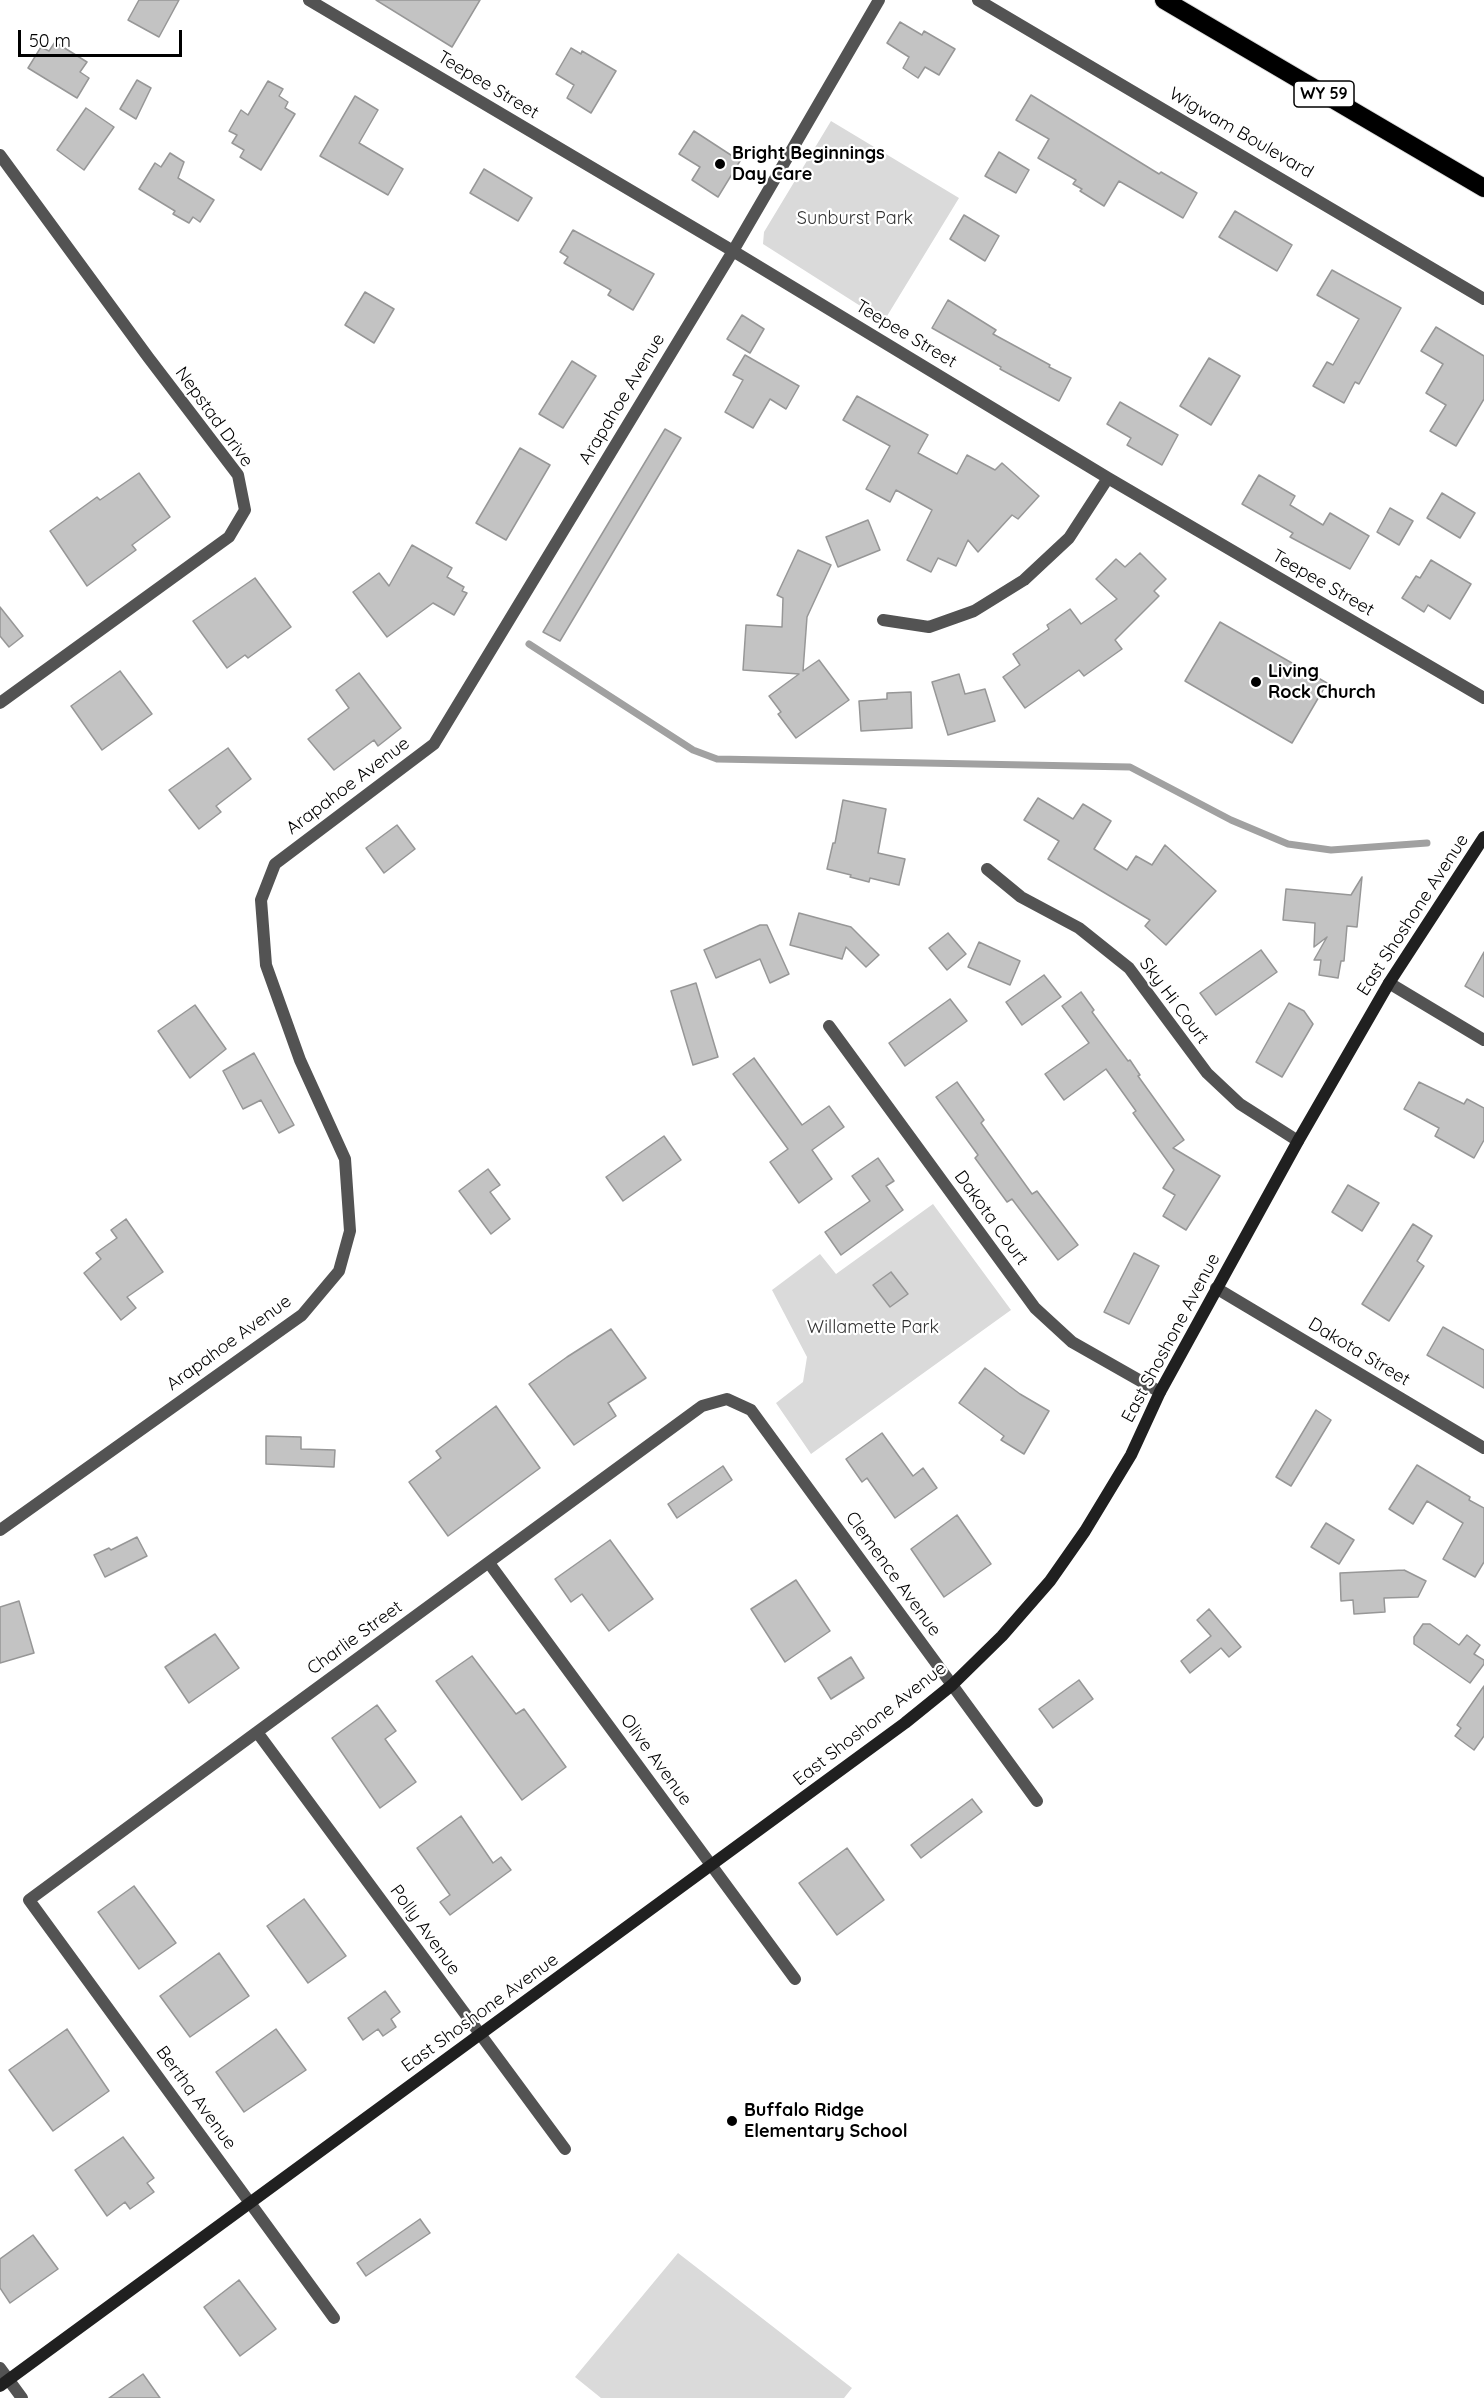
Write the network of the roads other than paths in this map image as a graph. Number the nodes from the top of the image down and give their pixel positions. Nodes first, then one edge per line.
1 (309, 0) edge
2 (879, 0) edge
3 (978, 0) edge
4 (1164, 0) edge
5 (0, 155) edge
6 (1484, 188) edge
7 (733, 251) junction
8 (1484, 299) edge
9 (1108, 478) junction
10 (883, 620) dead end
11 (1484, 698) edge
12 (0, 703) edge
13 (1484, 837) edge
14 (987, 869) dead end
15 (1389, 983) junction
16 (829, 1026) dead end
17 (1484, 1040) edge
18 (1298, 1141) junction
19 (1216, 1288) junction
20 (1160, 1392) junction
21 (702, 1406) joint
22 (1484, 1448) edge
23 (0, 1530) edge
24 (489, 1563) junction
25 (952, 1685) junction
26 (257, 1732) junction
27 (1037, 1801) dead end
28 (712, 1866) junction
29 (29, 1900) joint
30 (795, 1979) dead end
31 (480, 2034) junction
32 (565, 2150) dead end
33 (251, 2203) junction
34 (334, 2318) dead end
35 (0, 2368) edge
36 (4, 2383) edge
37 (22, 2398) edge

1 - 7 street, Teepee Street
2 - 7 street, Arapahoe Avenue
3 - 8 street, Wigwam Boulevard
4 - 6 highway, WY 59
5 - 12 street, Nepstad Drive
7 - 9 street, Teepee Street
7 - 23 street, Arapahoe Avenue
9 - 10 street
9 - 11 street, Teepee Street
13 - 15 street, East Shoshone Avenue
14 - 18 street, Sky Hi Court
15 - 17 street
15 - 18 street, East Shoshone Avenue
16 - 20 street, Dakota Court
18 - 19 street, East Shoshone Avenue
19 - 20 street, East Shoshone Avenue
19 - 22 street, Dakota Street
20 - 25 street, East Shoshone Avenue
21 - 24 street, Charlie Street
21 - 25 street, Clemence Avenue
24 - 26 street, Charlie Street
24 - 28 street, Olive Avenue
25 - 27 street, Clemence Avenue
25 - 28 street, East Shoshone Avenue
26 - 29 street, Charlie Street
26 - 31 street, Polly Avenue
28 - 30 street, Olive Avenue
28 - 31 street, East Shoshone Avenue
29 - 33 street, Bertha Avenue
31 - 32 street, Polly Avenue
31 - 33 street, East Shoshone Avenue
33 - 34 street, Bertha Avenue
33 - 36 street, East Shoshone Avenue
35 - 36 street
36 - 37 street

